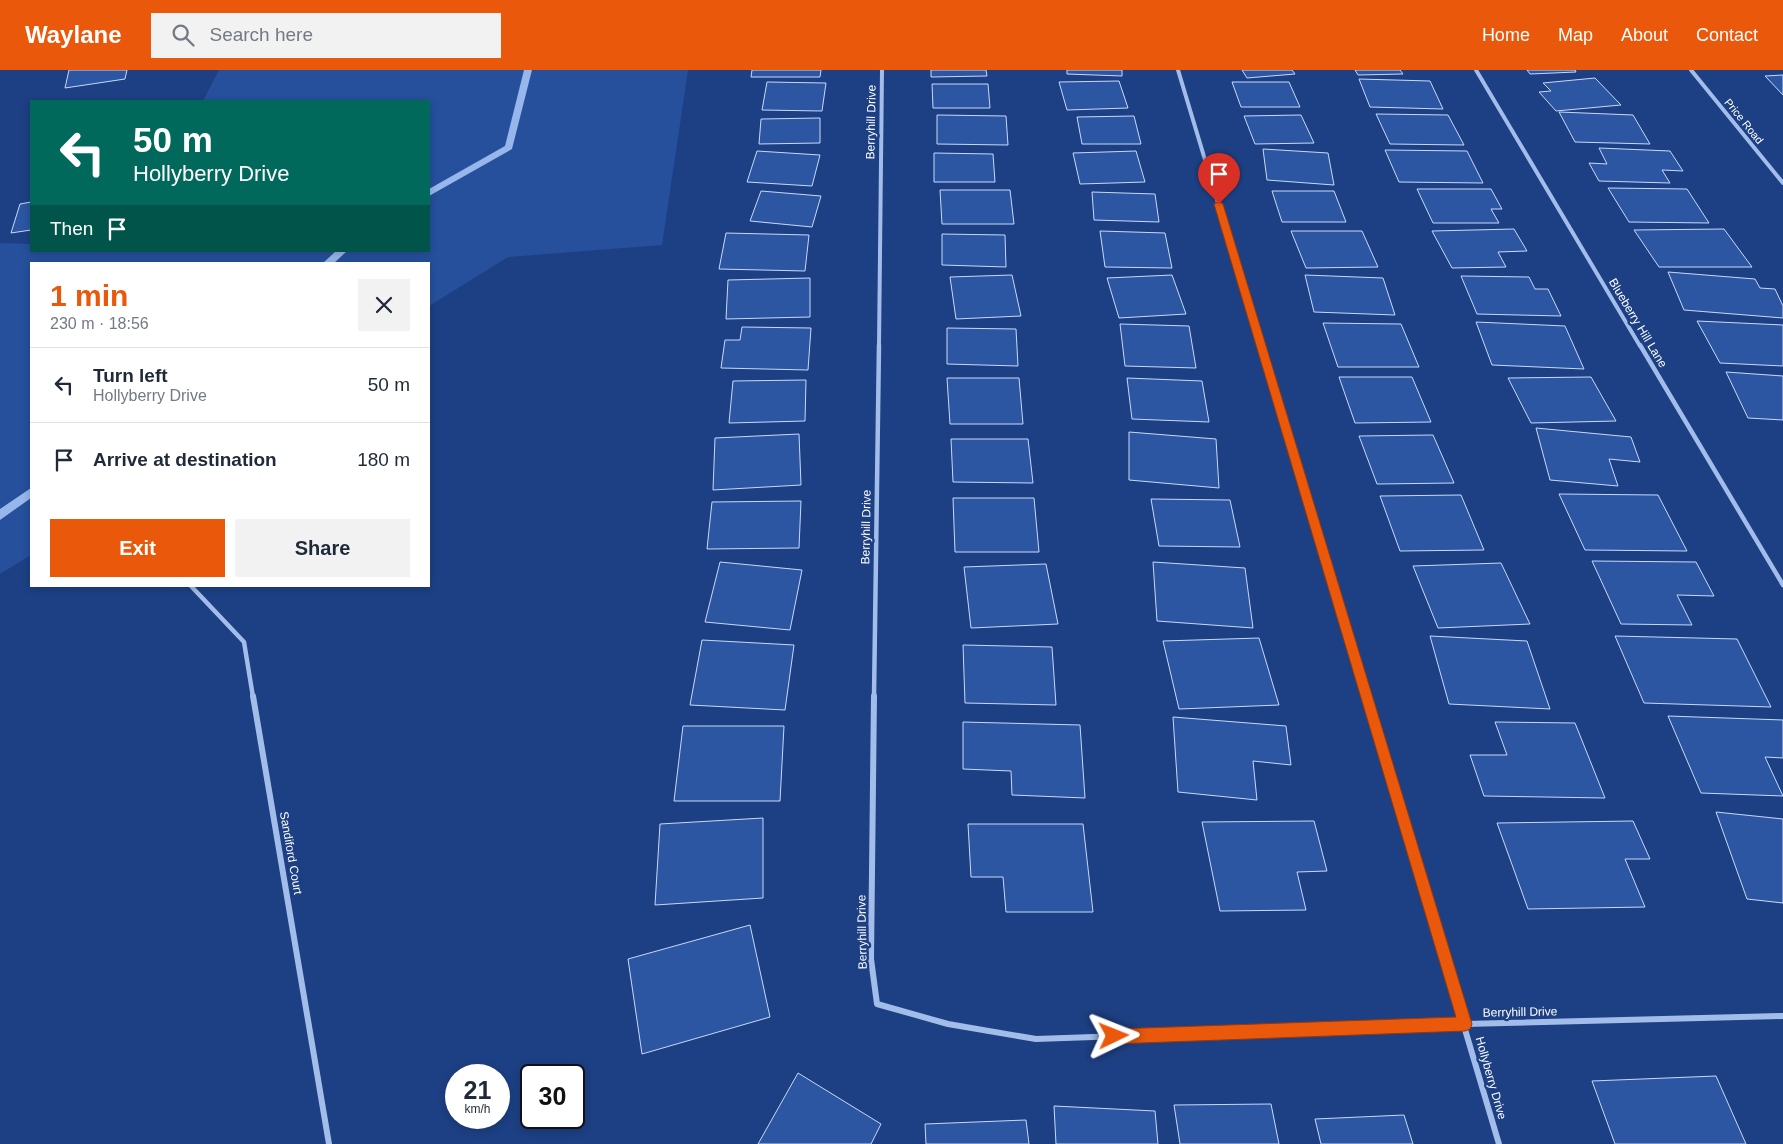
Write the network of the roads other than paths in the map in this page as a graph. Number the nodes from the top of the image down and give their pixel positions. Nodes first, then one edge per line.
1 (882, 70) edge
2 (1178, 70) edge
3 (1476, 70) edge
4 (1692, 70) edge
5 (1783, 183) edge
6 (1783, 585) edge
7 (192, 587) edge
8 (1783, 1016) edge
9 (1465, 1024) junction
10 (329, 1144) edge
11 (1499, 1144) edge

1 - 9 street, Berryhill Drive
2 - 9 street, Hollyberry Drive
3 - 6 street, Blueberry Hill Lane
4 - 5 street, Price Road
7 - 10 street, Sandiford Court
8 - 9 street, Berryhill Drive
9 - 11 street, Hollyberry Drive

